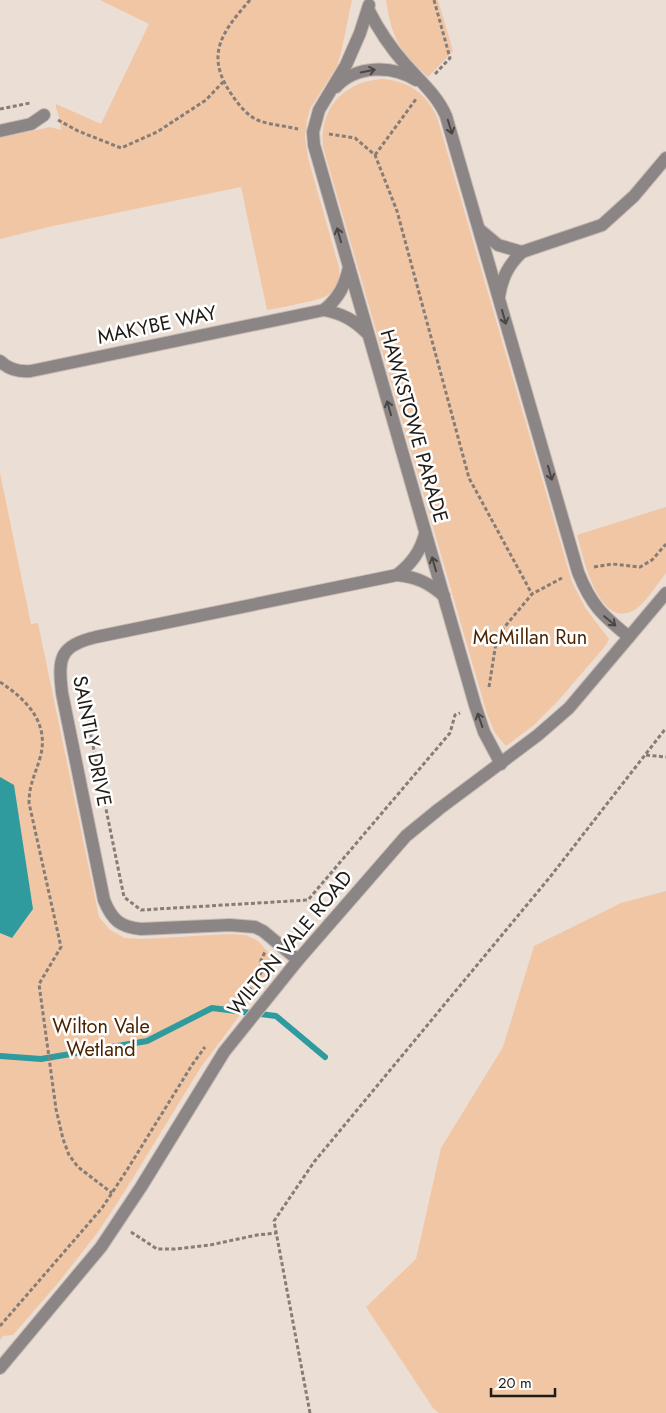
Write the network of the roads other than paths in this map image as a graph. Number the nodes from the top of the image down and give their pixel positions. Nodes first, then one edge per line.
1 (369, 4) edge
2 (425, 86) junction
3 (327, 96) junction
4 (50, 115) road end
5 (0, 131) edge
6 (666, 158) edge
7 (480, 230) junction
8 (522, 252) junction
9 (349, 267) junction
10 (499, 297) junction
11 (324, 310) junction
12 (367, 333) junction
13 (0, 361) edge
14 (426, 534) junction
15 (397, 575) junction
16 (666, 593) edge
17 (444, 596) junction
18 (629, 637) junction
19 (500, 764) junction
20 (298, 960) junction
21 (0, 1368) edge

1 - 2 street, HAWKSTOWE PARADE
1 - 3 street, HAWKSTOWE PARADE
3 -> 2 street, HAWKSTOWE PARADE
2 -> 7 street, HAWKSTOWE PARADE
9 -> 3 street, HAWKSTOWE PARADE
4 - 5 street
6 - 8 street
7 - 8 street
7 - 10 street, HAWKSTOWE PARADE
8 - 10 street
9 - 11 street
9 - 12 street, HAWKSTOWE PARADE
10 -> 18 street, HAWKSTOWE PARADE
11 - 12 street, MAKYBE WAY
11 - 13 street, MAKYBE WAY
14 -> 12 street, HAWKSTOWE PARADE
14 - 15 street
17 -> 14 street, HAWKSTOWE PARADE
15 - 17 street, SAINTLY DRIVE
15 - 20 street, SAINTLY DRIVE
16 - 18 street, WILTON VALE ROAD
19 -> 17 street, HAWKSTOWE PARADE
18 - 19 street, WILTON VALE ROAD
19 - 20 street, WILTON VALE ROAD
20 - 21 street, WILTON VALE ROAD

